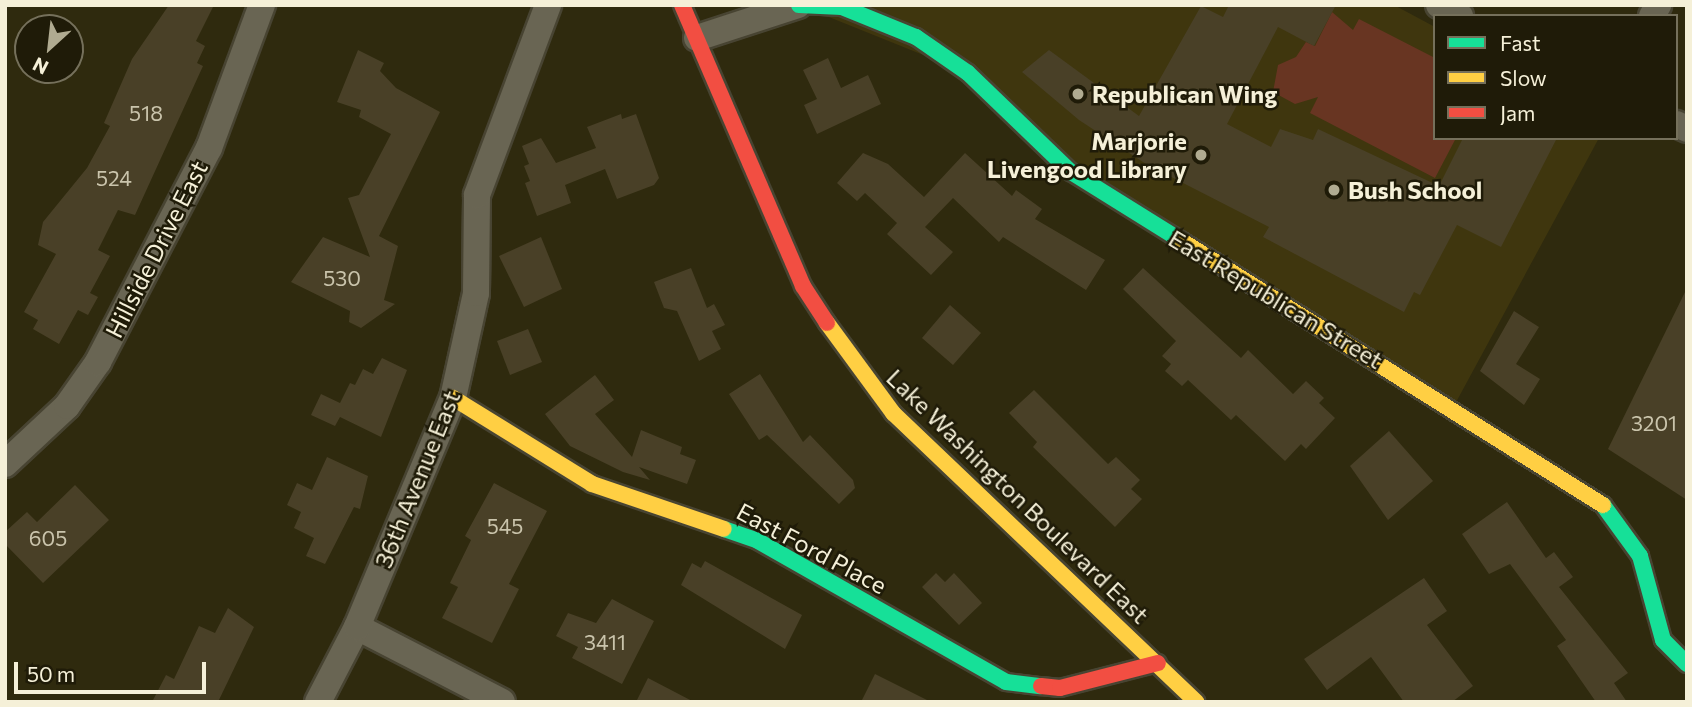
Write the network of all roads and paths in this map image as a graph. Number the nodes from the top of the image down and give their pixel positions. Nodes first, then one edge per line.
1 (262, 5) edge
2 (548, 5) edge
3 (682, 5) edge
4 (798, 5) edge
5 (1439, 5) edge
6 (1456, 14) edge
7 (697, 38) junction
8 (453, 398) junction
9 (5, 464) edge
10 (357, 627) junction
11 (1158, 663) junction
12 (1687, 664) edge
13 (318, 702) edge
14 (502, 702) edge
15 (1197, 702) edge

1 - 9 street, Hillside Drive East
2 - 8 street, 36th Avenue East
3 - 7 street, Lake Washington Boulevard East
4 - 7 street, East Republican Street
4 - 12 street, East Republican Street
5 - 6 street
7 - 11 street, Lake Washington Boulevard East
8 - 10 street, 36th Avenue East
8 - 11 street, East Ford Place
10 - 13 street, 36th Avenue East
10 - 14 street
11 - 15 street, Lake Washington Boulevard East

